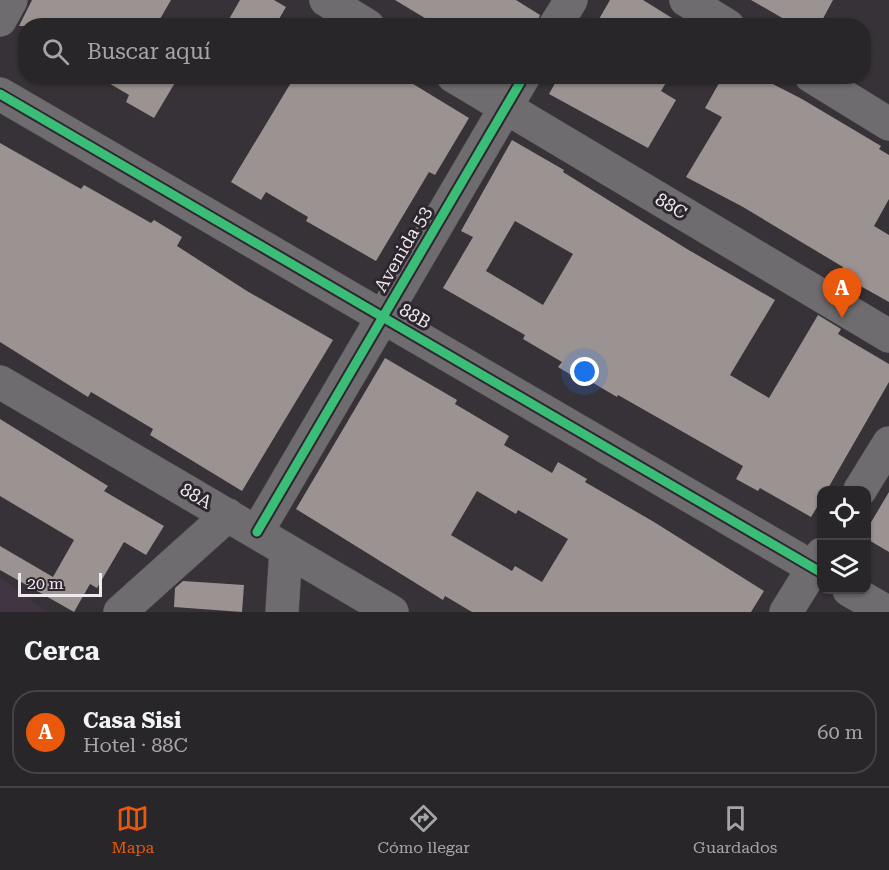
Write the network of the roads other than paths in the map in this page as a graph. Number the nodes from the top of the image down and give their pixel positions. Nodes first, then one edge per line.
1 (11, 0) edge
2 (326, 0) edge
3 (571, 0) edge
4 (686, 0) edge
5 (355, 18) edge
6 (560, 18) edge
7 (715, 18) edge
8 (0, 20) edge
9 (466, 84) edge
10 (519, 84) edge
11 (824, 84) edge
12 (0, 94) edge
13 (505, 108) junction
14 (889, 124) edge
15 (383, 317) junction
16 (889, 336) edge
17 (0, 382) edge
18 (889, 443) edge
19 (862, 486) edge
20 (228, 515) junction
21 (257, 532) junction
22 (286, 550) junction
23 (817, 564) edge
24 (817, 568) edge
25 (856, 594) edge
26 (120, 612) edge
27 (282, 612) edge
28 (392, 612) edge
29 (786, 612) edge
30 (887, 612) edge

1 - 8 street
2 - 5 street
3 - 6 street
4 - 7 street
9 - 13 street, 88C
10 - 13 street, Avenida 53
11 - 14 street
12 - 15 street, 88B
13 - 15 street, Avenida 53
13 - 16 street, 88C
15 - 21 street, Avenida 53
15 - 23 street, 88B
17 - 20 street, 88A
18 - 19 street
20 - 21 street, 88A
20 - 26 street
21 - 22 street, 88A
22 - 27 street
22 - 28 street, 88A
24 - 29 street
25 - 30 street

